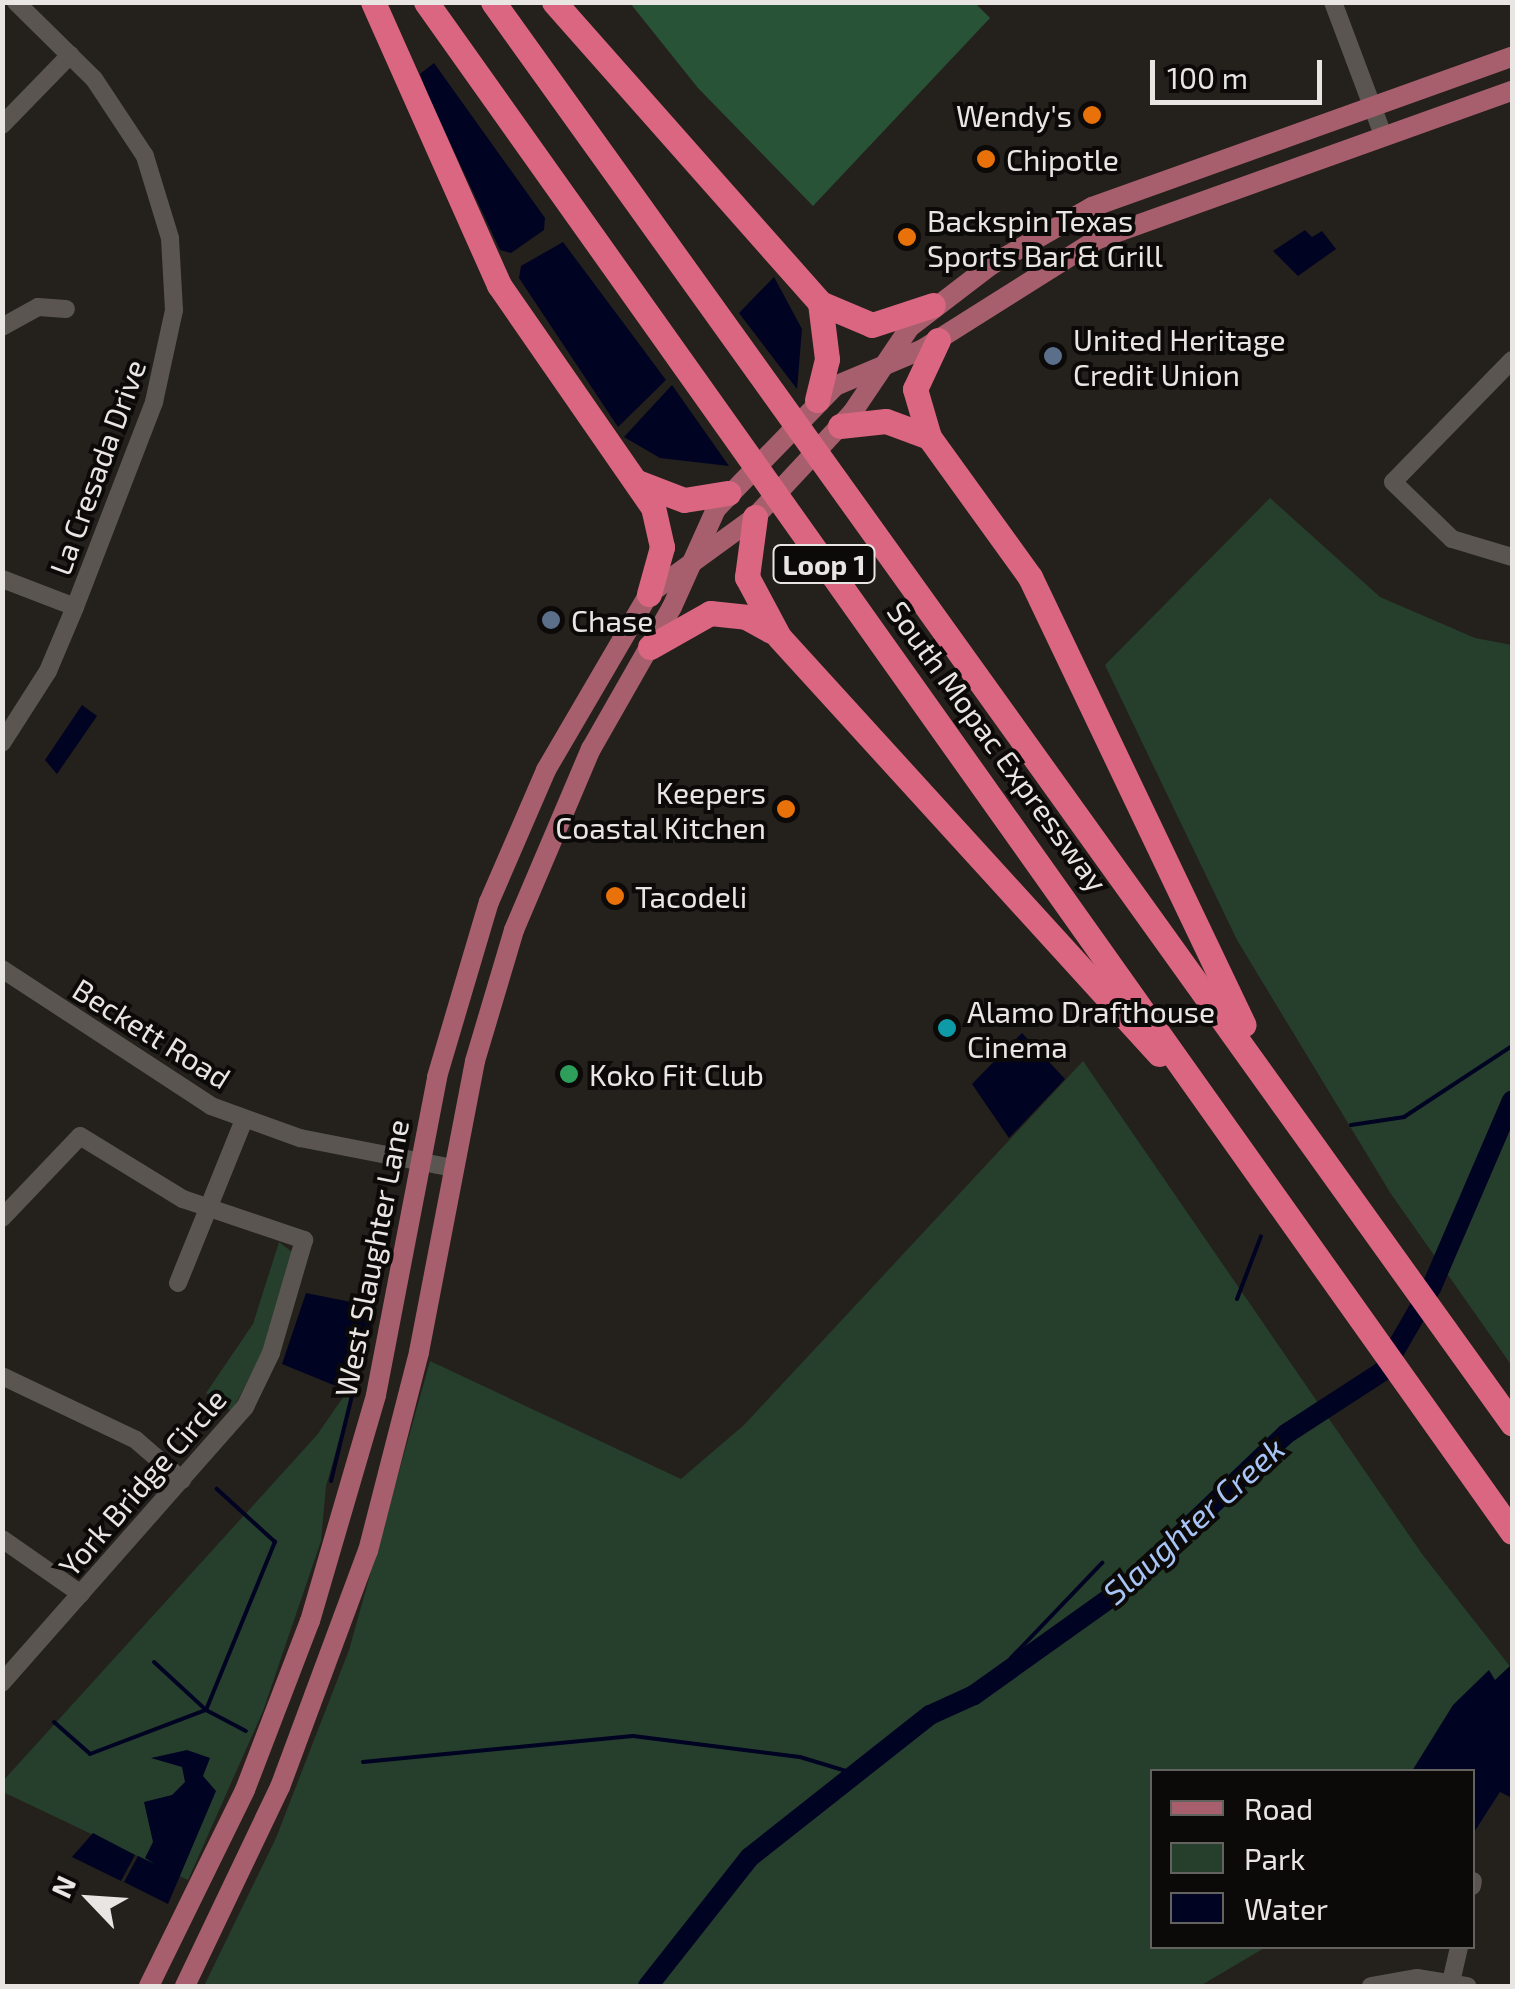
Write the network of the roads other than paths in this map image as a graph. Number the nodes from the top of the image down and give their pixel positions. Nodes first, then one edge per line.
1 (16, 2) edge
2 (373, 2) edge
3 (426, 2) edge
4 (494, 2) edge
5 (554, 2) edge
6 (1334, 2) edge
7 (70, 55) junction
8 (1512, 57) edge
9 (1512, 91) edge
10 (1372, 106) junction
11 (2, 125) edge
12 (1383, 135) junction
13 (1215, 160) junction
14 (1092, 207) junction
15 (1102, 238) junction
16 (820, 303) junction
17 (933, 305) junction
18 (66, 309) dead end
19 (981, 310) junction
20 (2, 327) edge
21 (938, 340) junction
22 (1512, 360) edge
23 (881, 368) junction
24 (817, 400) junction
25 (840, 426) junction
26 (929, 437) junction
27 (637, 482) junction
28 (728, 493) junction
29 (755, 518) junction
30 (1512, 557) edge
31 (688, 567) junction
32 (2, 579) edge
33 (649, 594) junction
34 (75, 607) junction
35 (779, 636) junction
36 (650, 647) junction
37 (575, 718) junction
38 (2, 743) edge
39 (528, 811) junction
40 (558, 822) junction
41 (514, 930) junction
42 (2, 969) edge
43 (1284, 1101) junction
44 (244, 1120) junction
45 (1224, 1124) junction
46 (422, 1162) junction
47 (454, 1168) junction
48 (207, 1210) junction
49 (2, 1218) edge
50 (178, 1282) dead end
51 (2, 1376) edge
52 (1512, 1423) edge
53 (182, 1480) junction
54 (1512, 1532) edge
55 (2, 1539) edge
56 (81, 1594) junction
57 (2, 1683) edge
58 (176, 1935) junction
59 (1459, 1949) edge
60 (204, 1951) junction
61 (1459, 1984) edge
62 (150, 1986) edge
63 (186, 1986) edge
64 (1371, 1986) edge

1 - 7 street, La Cresada Drive
2 - 27 highway
3 - 45 highway, South Mopac Expressway / Loop 1
4 - 43 highway, South Mopac Expressway / Loop 1
5 - 16 highway
6 - 10 street
7 - 11 street
7 - 34 street, La Cresada Drive
8 - 10 main road, West Slaughter Lane
9 - 12 main road, West Slaughter Lane
10 - 12 street
10 - 13 main road, West Slaughter Lane
12 - 15 main road, West Slaughter Lane
13 - 14 main road, West Slaughter Lane
13 - 15 main road
14 - 17 main road, West Slaughter Lane
14 - 19 main road
15 - 19 main road, West Slaughter Lane
16 - 17 highway
16 - 24 highway
17 - 23 main road, West Slaughter Lane
18 - 20 street
19 - 21 main road, West Slaughter Lane
21 - 23 main road, West Slaughter Lane
21 - 26 highway
22 - 30 street
23 - 24 main road, West Slaughter Lane
23 - 25 main road, West Slaughter Lane
24 - 28 main road, West Slaughter Lane
25 - 26 highway
25 - 29 main road, West Slaughter Lane
26 - 43 highway
27 - 28 highway
27 - 33 highway
28 - 31 main road, West Slaughter Lane
29 - 31 main road, West Slaughter Lane
29 - 35 highway
31 - 33 main road, West Slaughter Lane
31 - 36 main road, West Slaughter Lane
32 - 34 street
33 - 37 main road, West Slaughter Lane
34 - 38 street, La Cresada Drive
35 - 36 highway
35 - 45 highway
36 - 40 main road, West Slaughter Lane
37 - 39 main road, West Slaughter Lane
37 - 40 main road
39 - 41 main road
39 - 46 main road, West Slaughter Lane
40 - 41 main road, West Slaughter Lane
41 - 47 main road, West Slaughter Lane
42 - 44 street, Beckett Road
43 - 52 highway, South Mopac Expressway / Loop 1
44 - 46 street, Beckett Road
44 - 48 street
45 - 54 highway, South Mopac Expressway / Loop 1
46 - 47 street, Beckett Road
46 - 58 main road, West Slaughter Lane
47 - 60 main road, West Slaughter Lane
48 - 49 street, York Bridge Circle
48 - 50 street
48 - 53 street, York Bridge Circle
51 - 53 street
53 - 56 street, York Bridge Circle
55 - 56 street
56 - 57 street, York Bridge Circle
58 - 60 main road
58 - 62 main road, West Slaughter Lane
59 - 61 street
60 - 63 main road, West Slaughter Lane
61 - 64 street

